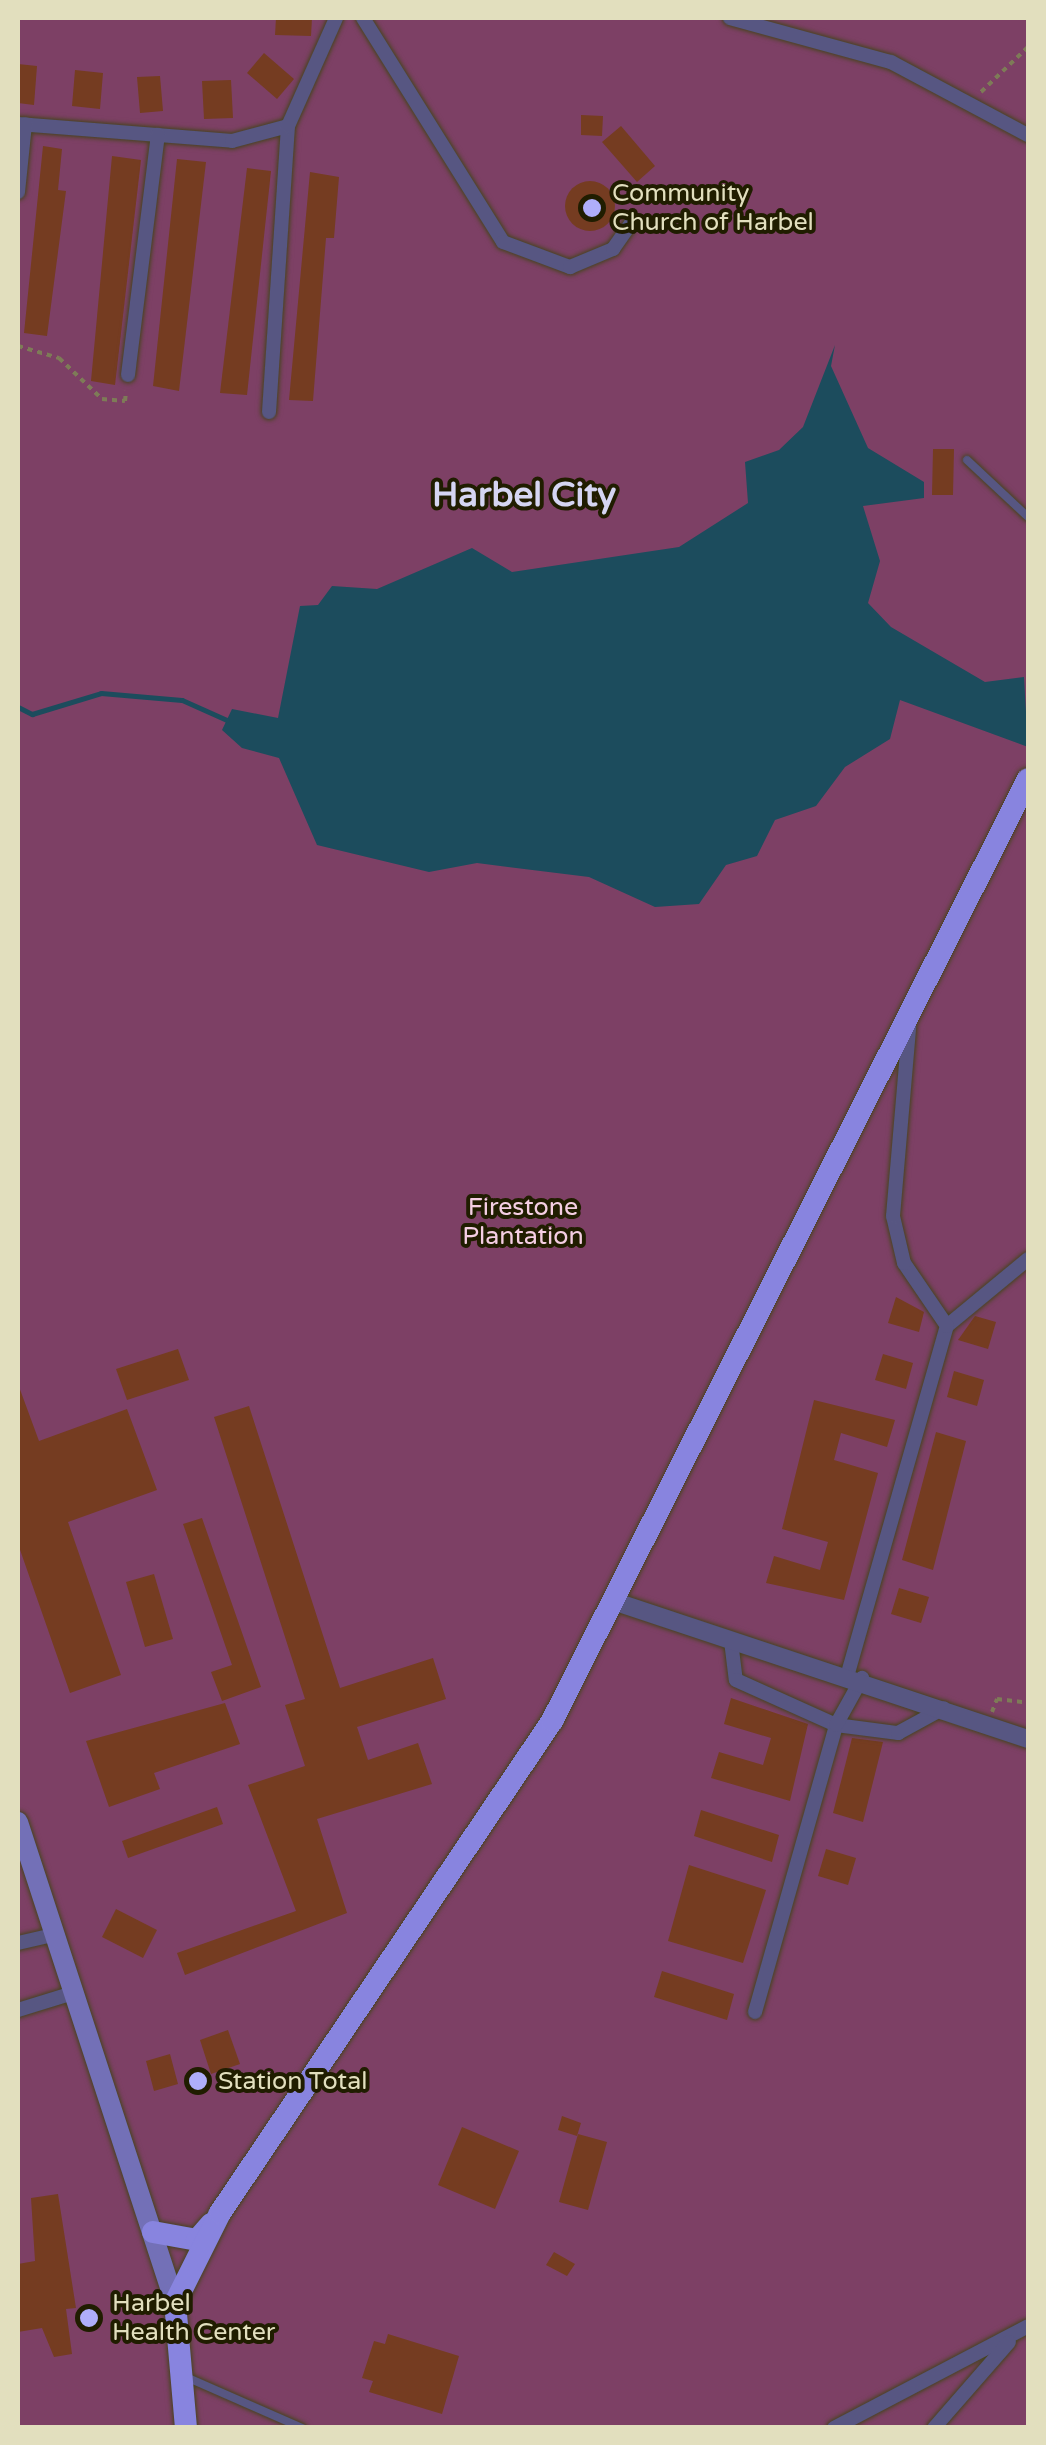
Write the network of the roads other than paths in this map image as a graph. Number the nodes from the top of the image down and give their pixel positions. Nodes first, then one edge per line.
1 (336, 18) edge
2 (363, 18) edge
3 (730, 18) edge
4 (21, 124) edge
5 (288, 126) junction
6 (158, 135) junction
7 (1028, 135) edge
8 (18, 192) edge
9 (632, 222) dead end
10 (128, 375) road end
11 (269, 412) dead end
12 (966, 460) dead end
13 (1028, 517) edge
14 (1028, 779) edge
15 (910, 1010) junction
16 (1028, 1259) edge
17 (948, 1326) junction
18 (616, 1602) junction
19 (731, 1641) junction
20 (855, 1675) junction
21 (946, 1707) junction
22 (836, 1725) junction
23 (1028, 1740) edge
24 (18, 1822) edge
25 (56, 1934) junction
26 (18, 1944) edge
27 (76, 1992) junction
28 (18, 2010) edge
29 (755, 2012) dead end
30 (220, 2213) junction
31 (153, 2232) junction
32 (176, 2303) junction
33 (1028, 2326) edge
34 (1014, 2335) junction
35 (177, 2373) junction
36 (186, 2428) edge
37 (302, 2428) edge
38 (834, 2428) edge
39 (934, 2428) edge

1 - 5 street
2 - 9 street
3 - 7 street
4 - 6 street
4 - 8 street
5 - 6 street
5 - 11 street
6 - 10 street
12 - 13 lane
14 - 15 main road
15 - 17 street
15 - 18 main road
16 - 17 street
17 - 20 street
18 - 19 street
18 - 30 main road
19 - 20 street
19 - 22 street
20 - 21 street
20 - 22 street
21 - 22 street
21 - 23 street
22 - 29 street
24 - 25 main road
25 - 26 street
25 - 27 main road
27 - 28 street
27 - 31 main road
30 - 31 main road
30 - 32 main road
31 - 32 main road
32 - 35 main road
33 - 34 street
34 - 38 street
34 - 39 street
35 - 36 main road
35 - 37 lane

